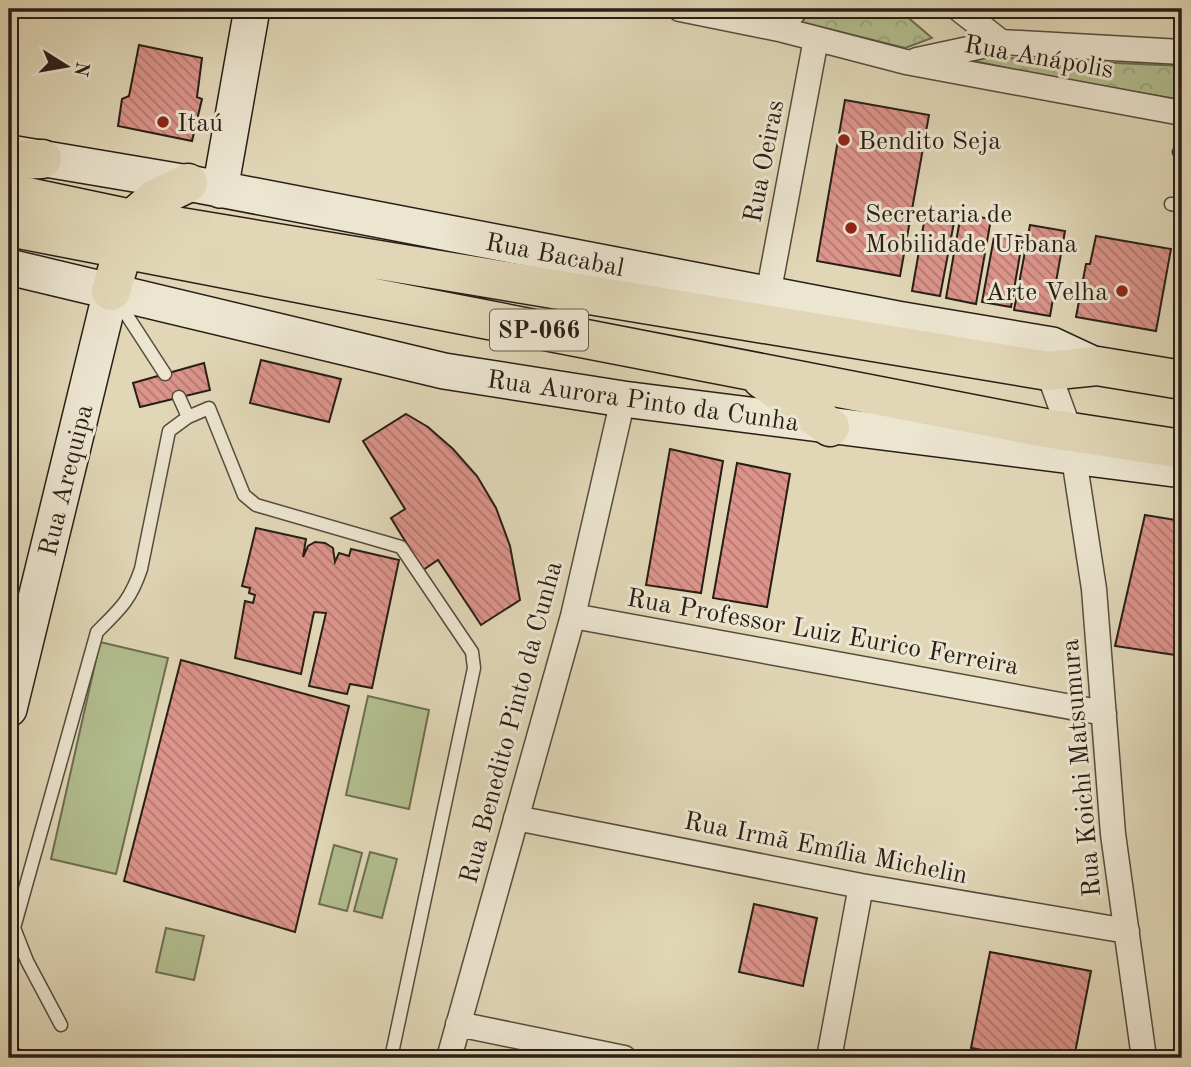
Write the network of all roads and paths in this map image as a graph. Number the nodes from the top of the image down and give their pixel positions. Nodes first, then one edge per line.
1 (252, 9) edge
2 (680, 9) edge
3 (796, 9) edge
4 (959, 9) edge
5 (779, 29) junction
6 (816, 39) junction
7 (1001, 42) junction
8 (1182, 52) edge
9 (906, 62) junction
10 (1182, 113) edge
11 (20, 157) edge
12 (204, 186) junction
13 (9, 193) edge
14 (9, 227) edge
15 (127, 234) junction
16 (9, 267) edge
17 (111, 291) junction
18 (768, 295) junction
19 (1050, 358) junction
20 (749, 370) junction
21 (165, 374) dead end
22 (1182, 380) edge
23 (178, 397) dead end
24 (623, 399) junction
25 (188, 417) junction
26 (830, 427) junction
27 (1182, 449) edge
28 (1074, 453) junction
29 (1182, 470) edge
30 (573, 616) junction
31 (19, 620) edge
32 (9, 709) edge
33 (1104, 713) junction
34 (516, 818) junction
35 (862, 887) junction
36 (1127, 931) junction
37 (458, 1024) junction
38 (61, 1025) dead end
39 (391, 1058) edge
40 (449, 1058) edge
41 (624, 1058) edge
42 (829, 1058) edge
43 (1144, 1058) edge

1 - 12 street
2 - 5 street, Rua Anápolis
3 - 5 street
4 - 7 street
5 - 6 street, Rua Anápolis
6 - 9 street, Rua Anápolis
6 - 18 street, Rua Oeiras
7 - 8 street
7 - 9 street
9 - 10 street, Rua Anápolis
11 - 12 street, Rua Bacabal
12 - 15 main road
12 - 18 street, Rua Bacabal
13 - 15 main road, SP-066
14 - 15 main road, SP-066
15 - 17 main road
15 - 19 main road, SP-066
15 - 20 main road, SP-066
16 - 17 street, Rua Aurora Pinto da Cunha
17 - 21 lane
17 - 24 street, Rua Aurora Pinto da Cunha
17 - 31 street, Rua Arequipa
18 - 19 street, Rua Bacabal
19 - 22 main road, SP-066
19 - 28 street, Rua Koichi Matsumura
20 - 26 main road
20 - 28 main road, SP-066
23 - 25 lane
24 - 26 street, Rua Aurora Pinto da Cunha
24 - 30 street, Rua Benedito Pinto da Cunha
25 - 38 lane
25 - 39 lane
26 - 28 street, Rua Aurora Pinto da Cunha
27 - 28 main road, SP-066
28 - 29 street, Rua Aurora Pinto da Cunha
28 - 33 street, Rua Koichi Matsumura
30 - 33 street, Rua Professor Luiz Eurico Ferreira
30 - 34 street, Rua Benedito Pinto da Cunha
31 - 32 street, Rua Arequipa
33 - 36 street, Rua Koichi Matsumura
34 - 35 street, Rua Irmã Emília Michelin
34 - 37 street, Rua Benedito Pinto da Cunha
35 - 36 street, Rua Irmã Emília Michelin
35 - 42 street
36 - 43 street, Rua Koichi Matsumura
37 - 40 street, Rua Benedito Pinto da Cunha
37 - 41 street

